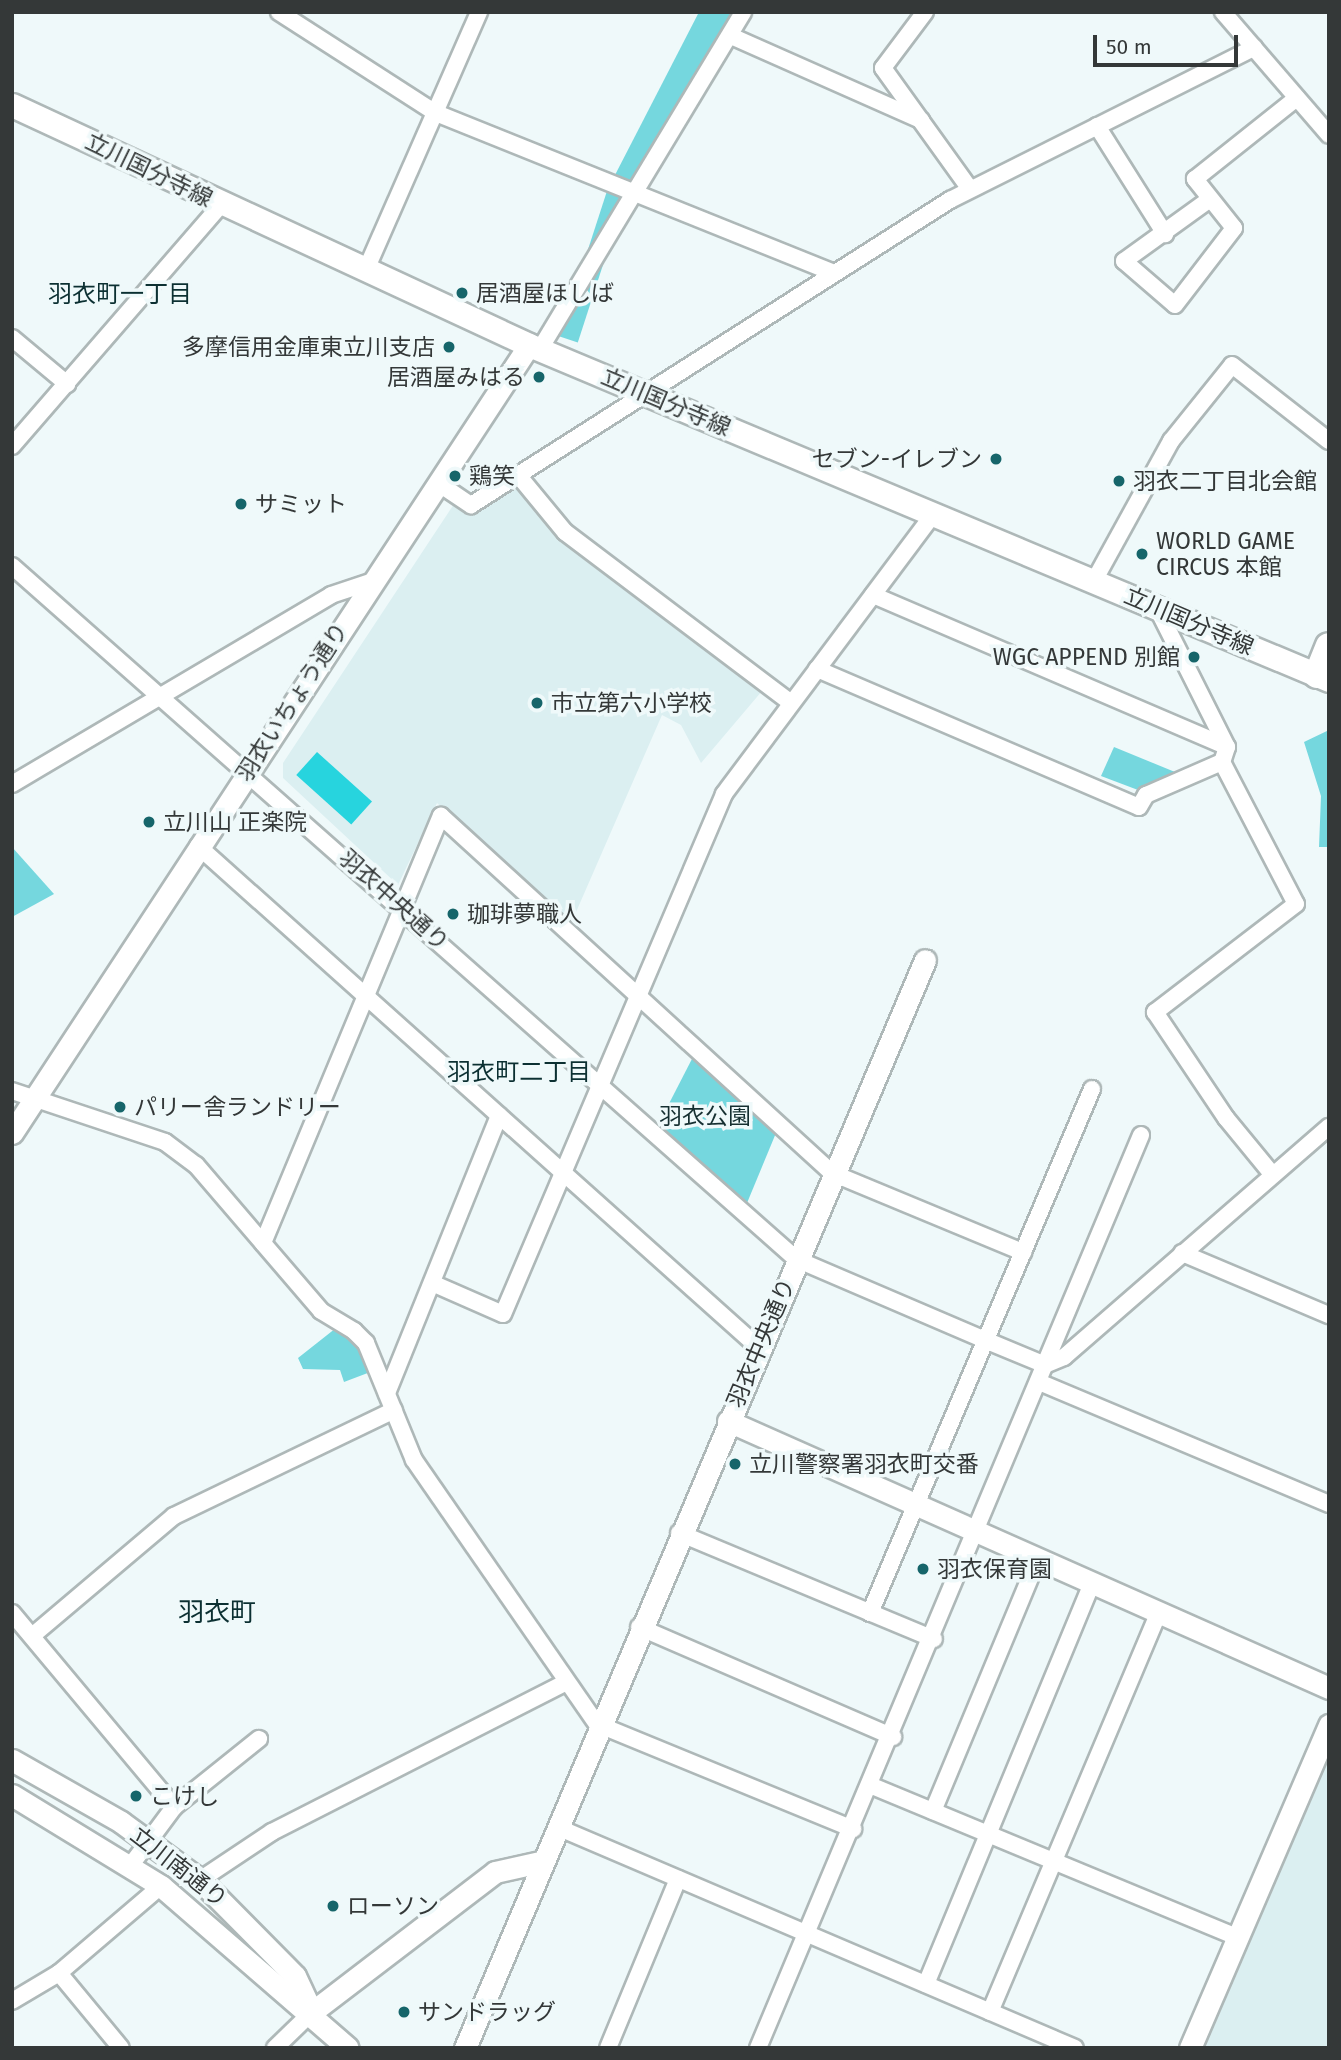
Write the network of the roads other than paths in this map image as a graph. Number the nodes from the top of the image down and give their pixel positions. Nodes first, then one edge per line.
1 (279, 12) edge
2 (479, 12) edge
3 (743, 12) edge
4 (925, 12) edge
5 (1223, 12) edge
6 (731, 36) junction
7 (1254, 48) junction
8 (1297, 99) junction
9 (12, 105) edge
10 (436, 113) junction
11 (923, 121) junction
12 (1097, 126) junction
13 (1329, 135) edge
14 (970, 189) junction
15 (639, 192) junction
16 (1210, 199) junction
17 (221, 205) junction
18 (1165, 234) junction
19 (365, 272) junction
20 (832, 272) junction
21 (12, 338) edge
22 (535, 347) junction
23 (67, 384) junction
24 (646, 393) junction
25 (1329, 441) edge
26 (12, 446) edge
27 (518, 475) junction
28 (438, 483) junction
29 (934, 513) junction
30 (12, 566) edge
31 (1094, 581) junction
32 (370, 582) junction
33 (873, 595) junction
34 (1156, 607) junction
35 (1329, 646) edge
36 (817, 669) junction
37 (1323, 678) edge
38 (165, 698) junction
39 (791, 704) junction
40 (1225, 755) junction
41 (249, 769) junction
42 (12, 784) edge
43 (198, 846) junction
44 (403, 907) junction
45 (925, 960) dead end
46 (638, 994) junction
47 (367, 997) junction
48 (600, 1084) junction
49 (1092, 1089) dead end
50 (12, 1091) edge
51 (34, 1100) junction
52 (499, 1115) junction
53 (1329, 1127) edge
54 (12, 1133) edge
55 (1141, 1135) dead end
56 (563, 1172) junction
57 (832, 1173) junction
58 (1272, 1174) junction
59 (264, 1243) junction
60 (1023, 1252) junction
61 (1182, 1253) junction
62 (796, 1259) junction
63 (432, 1283) junction
64 (1329, 1315) edge
65 (985, 1340) junction
66 (759, 1348) junction
67 (1045, 1366) junction
68 (1038, 1381) junction
69 (387, 1393) junction
70 (394, 1410) junction
71 (728, 1421) junction
72 (1329, 1503) edge
73 (916, 1504) junction
74 (976, 1532) junction
75 (679, 1533) junction
76 (1038, 1559) junction
77 (1092, 1583) junction
78 (1158, 1612) junction
79 (12, 1613) edge
80 (870, 1613) junction
81 (639, 1627) junction
82 (33, 1636) junction
83 (934, 1640) junction
84 (565, 1683) junction
85 (1329, 1688) edge
86 (597, 1724) junction
87 (1329, 1725) edge
88 (893, 1737) junction
89 (259, 1739) dead end
90 (12, 1760) edge
91 (872, 1786) junction
92 (12, 1795) edge
93 (174, 1807) junction
94 (933, 1811) junction
95 (557, 1827) junction
96 (853, 1829) junction
97 (988, 1834) junction
98 (149, 1841) junction
99 (1054, 1861) junction
100 (540, 1862) junction
101 (131, 1865) junction
102 (678, 1879) junction
103 (200, 1880) junction
104 (162, 1886) junction
105 (807, 1934) junction
106 (1237, 1937) junction
107 (59, 1973) junction
108 (926, 1984) junction
109 (12, 2001) edge
110 (312, 2012) junction
111 (990, 2012) junction
112 (1049, 2043) edge
113 (121, 2048) edge
114 (275, 2048) edge
115 (348, 2048) edge
116 (465, 2048) edge
117 (608, 2048) edge
118 (758, 2048) edge
119 (1075, 2048) edge
120 (1190, 2048) edge

1 - 10 street
2 - 10 street
3 - 6 street
4 - 11 street
5 - 7 street
6 - 11 street
6 - 15 street
7 - 8 street
7 - 12 street
8 - 13 street
8 - 16 street
9 - 17 main road, 立川国分寺線
10 - 15 street
10 - 19 street
11 - 14 street
12 - 14 street
12 - 18 street
14 - 20 street
15 - 20 street
15 - 22 street
16 - 18 street
16 - 18 street
17 - 19 main road, 立川国分寺線
17 - 23 street
19 - 22 main road, 立川国分寺線
20 - 24 street
21 - 23 street
22 - 24 main road, 立川国分寺線
22 - 28 street, 羽衣いちょう通り
23 - 26 street
24 - 27 street
24 - 29 main road, 立川国分寺線
25 - 31 street
27 - 28 street
27 - 39 street
28 - 32 street, 羽衣いちょう通り
29 - 31 main road, 立川国分寺線
29 - 33 street
30 - 38 street, 羽衣中央通り
31 - 34 main road, 立川国分寺線
32 - 38 street
32 - 41 street, 羽衣いちょう通り
33 - 36 street
33 - 40 street
34 - 37 main road, 立川国分寺線
34 - 40 street
35 - 37 main road
36 - 39 street
36 - 40 street
38 - 41 street, 羽衣中央通り
38 - 42 street
39 - 46 street
40 - 58 street
41 - 43 street, 羽衣いちょう通り
41 - 44 street, 羽衣中央通り
43 - 47 street
43 - 51 street, 羽衣いちょう通り
44 - 46 street
44 - 47 street
44 - 48 street, 羽衣中央通り
45 - 57 street
46 - 48 street
46 - 57 street
47 - 52 street
47 - 59 street
48 - 56 street
48 - 62 street, 羽衣中央通り
49 - 60 street
50 - 51 street
51 - 54 street, 羽衣いちょう通り
51 - 59 street
52 - 56 street
52 - 63 street
53 - 58 street
55 - 67 street
56 - 63 street
56 - 66 street
57 - 60 street
57 - 62 street
58 - 61 street
59 - 69 street
60 - 65 street
61 - 64 street
61 - 67 street
62 - 65 street
62 - 66 street, 羽衣中央通り
63 - 69 street
65 - 67 street
65 - 73 street
66 - 71 street, 羽衣中央通り
67 - 68 street
68 - 72 street
68 - 74 street
69 - 70 street
70 - 82 street
70 - 84 street
71 - 73 street, 羽衣中央通り
71 - 75 street
73 - 74 street, 羽衣中央通り
73 - 80 street
74 - 76 street, 羽衣中央通り
74 - 83 street
75 - 80 street
75 - 81 street
76 - 77 street, 羽衣中央通り
76 - 94 street
77 - 78 street, 羽衣中央通り
77 - 97 street
78 - 85 street, 羽衣中央通り
78 - 99 street
79 - 82 street
80 - 83 street
81 - 86 street
81 - 88 street
82 - 93 street
83 - 88 street
84 - 86 street
84 - 103 street
86 - 95 street
86 - 96 street
87 - 106 street
88 - 91 street
89 - 93 street
90 - 98 street, 立川南通り
91 - 94 street
91 - 96 street
92 - 101 street, 立川南通り
93 - 98 street
94 - 97 street
95 - 100 street
95 - 102 street
96 - 105 street
97 - 99 street
97 - 108 street
98 - 101 street
98 - 103 street, 立川南通り
99 - 106 street
99 - 111 street
100 - 110 street
100 - 116 street
101 - 104 street, 立川南通り
102 - 105 street
102 - 117 street
103 - 110 street, 立川南通り
104 - 107 street
104 - 110 street, 立川南通り
105 - 108 street
105 - 118 street
106 - 120 street
107 - 109 street
107 - 113 street
108 - 111 street
110 - 114 street
110 - 115 street, 立川南通り
111 - 112 street
112 - 119 street

